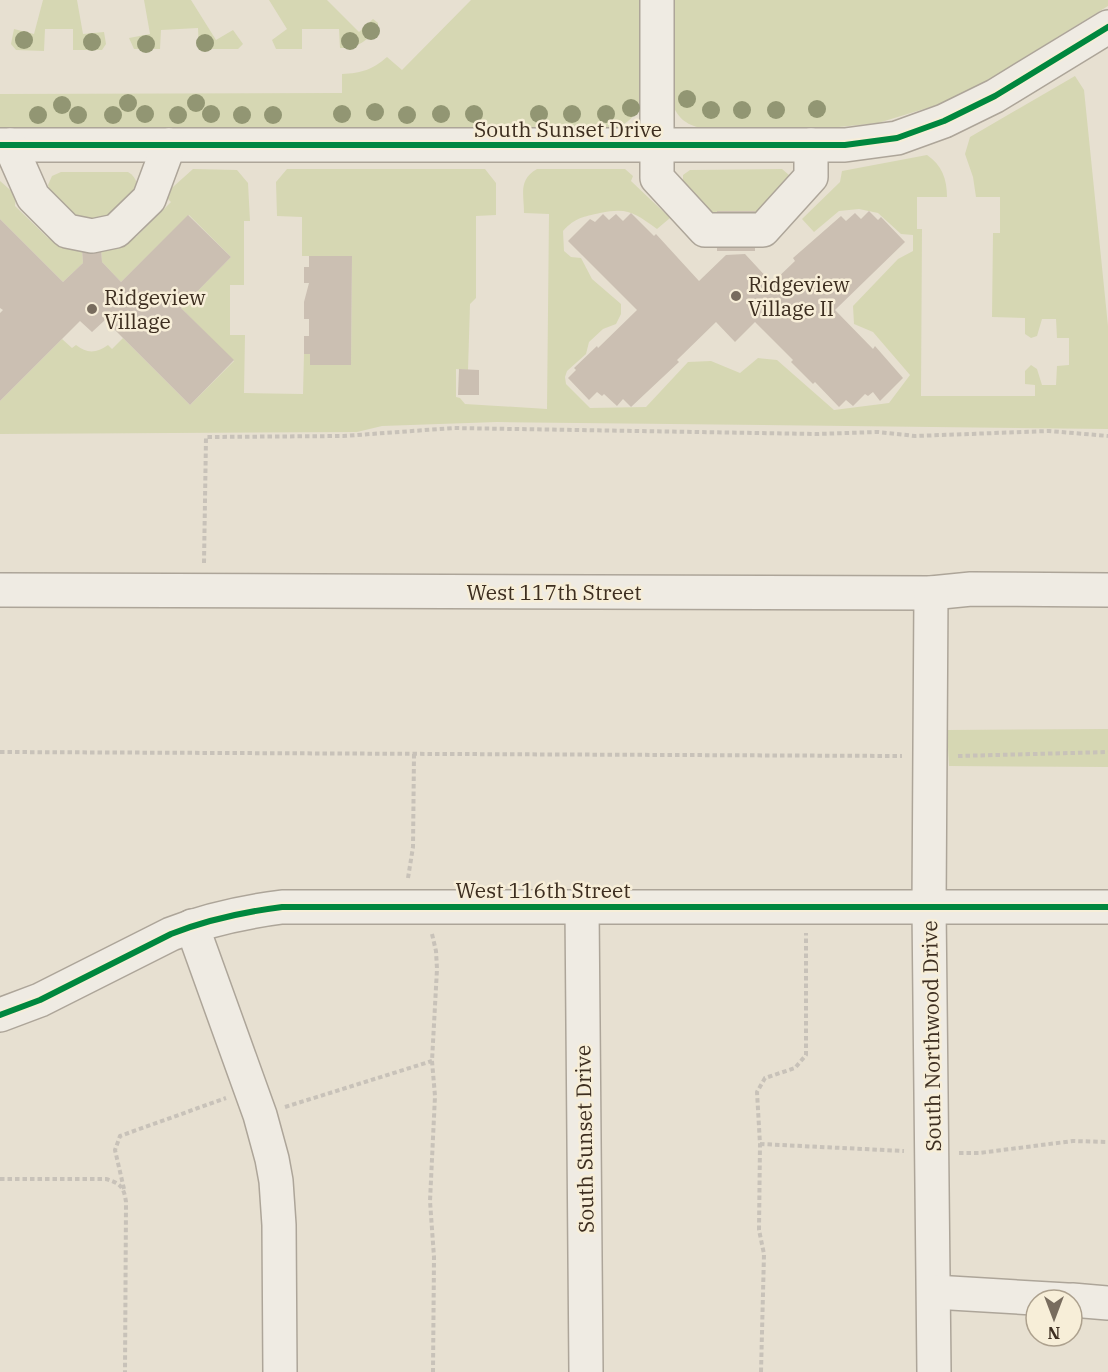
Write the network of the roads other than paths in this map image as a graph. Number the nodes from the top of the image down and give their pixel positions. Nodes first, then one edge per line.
1 (657, 0) edge
2 (1107, 32) edge
3 (657, 145) junction
4 (811, 145) junction
5 (5, 146) edge
6 (169, 146) junction
7 (0, 590) edge
8 (1108, 590) edge
9 (931, 593) junction
10 (582, 907) junction
11 (929, 907) junction
12 (1108, 907) edge
13 (192, 926) junction
14 (0, 1015) edge
15 (934, 1292) junction
16 (1024, 1297) edge
17 (1084, 1301) edge
18 (1108, 1303) edge
19 (280, 1372) edge
20 (586, 1372) edge
21 (934, 1372) edge

1 - 3 street
2 - 4 street, South Sunset Drive
3 - 4 street, South Sunset Drive
3 - 4 street
3 - 6 street, South Sunset Drive
5 - 6 street, South Sunset Drive
5 - 6 street
7 - 9 street, West 117th Street
8 - 9 street, West 117th Street
9 - 11 street, South Northwood Drive
10 - 11 street, West 116th Street
10 - 13 street, West 116th Street
10 - 20 street, South Sunset Drive
11 - 12 street, West 116th Street
11 - 15 street, South Northwood Drive
13 - 14 street, West 116th Street
13 - 19 street
15 - 16 street
15 - 21 street, South Northwood Drive
17 - 18 street

